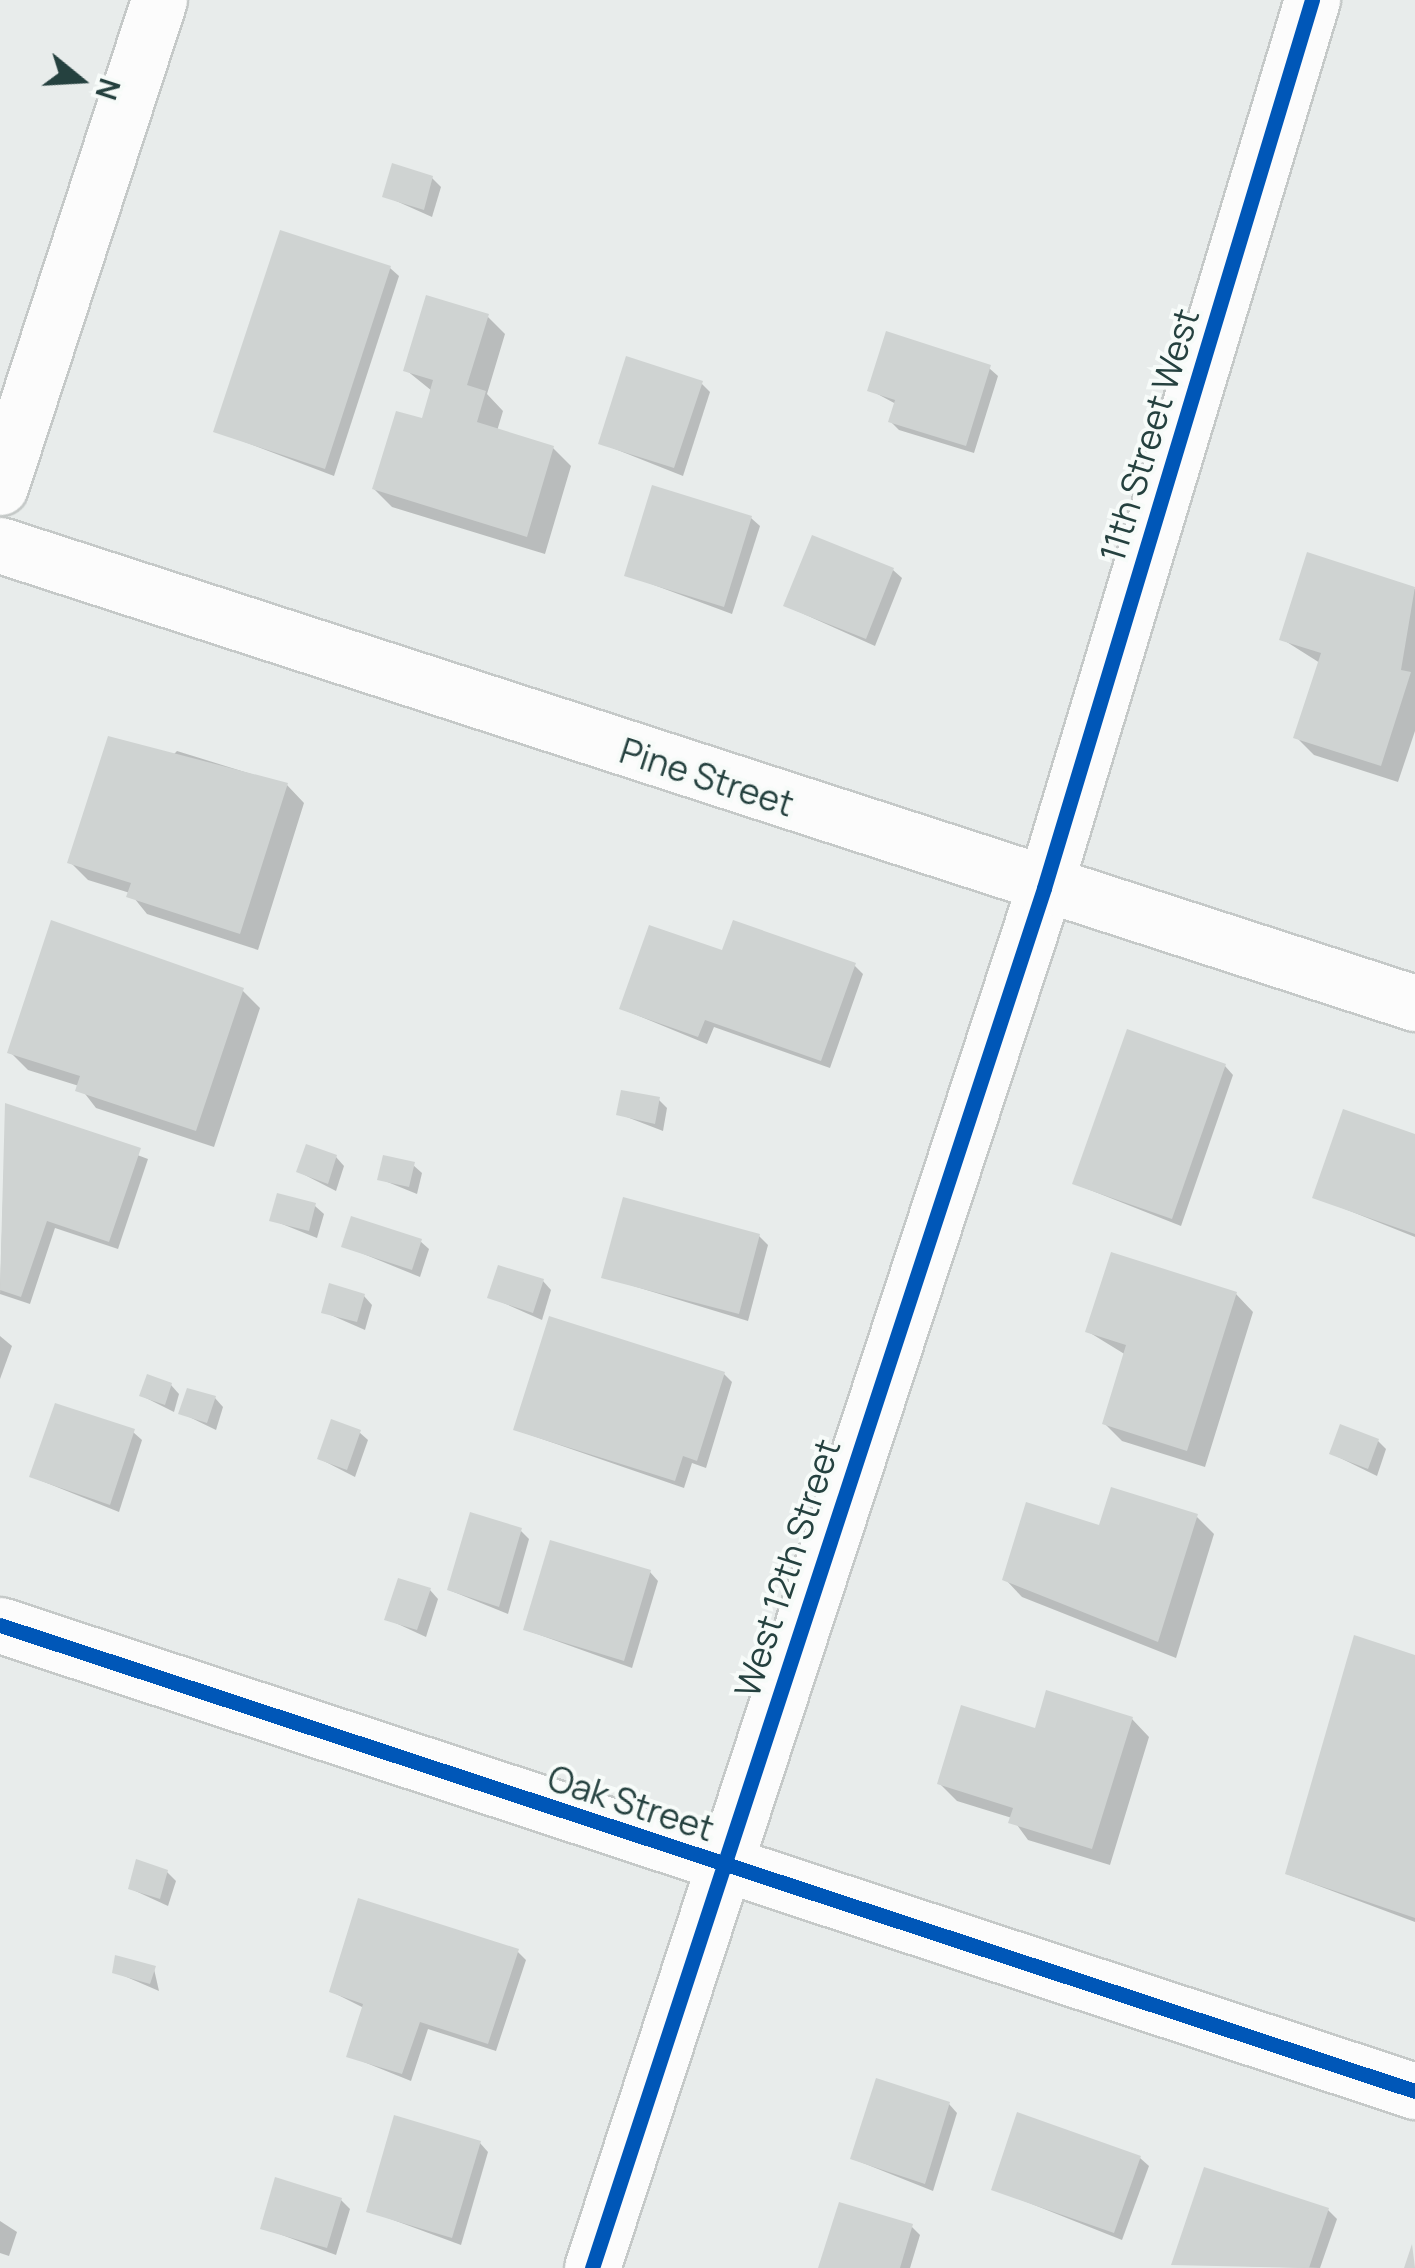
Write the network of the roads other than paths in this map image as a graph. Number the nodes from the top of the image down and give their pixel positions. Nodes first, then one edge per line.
1 (159, 0) edge
2 (1312, 0) edge
3 (0, 486) edge
4 (0, 545) edge
5 (1044, 888) junction
6 (1415, 1003) edge
7 (0, 1625) edge
8 (721, 1864) junction
9 (1415, 2091) edge
10 (592, 2268) edge

1 - 3 street
2 - 5 street, 11th Street West
4 - 5 street, Pine Street
5 - 6 street, Pine Street
5 - 8 street, West 12th Street
7 - 8 street, Oak Street
8 - 9 street, Oak Street
8 - 10 street, West 12th Street

